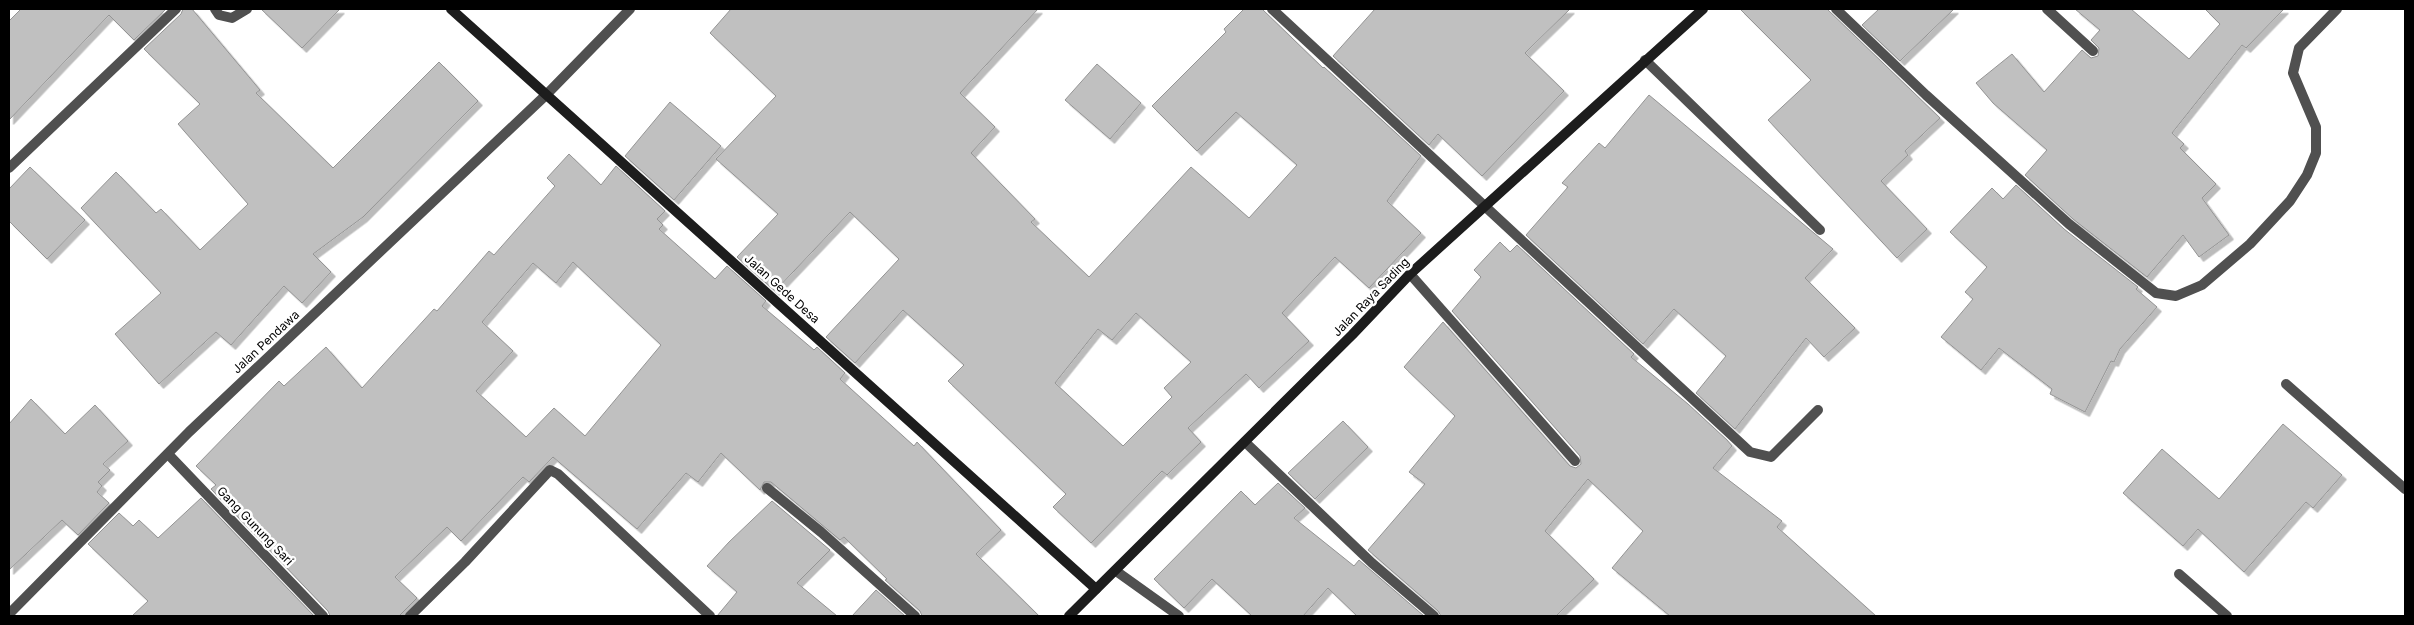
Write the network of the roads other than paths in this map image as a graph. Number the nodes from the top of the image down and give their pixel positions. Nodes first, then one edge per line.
1 (176, 9) edge
2 (215, 9) edge
3 (247, 9) edge
4 (451, 9) edge
5 (630, 9) edge
6 (1272, 9) edge
7 (1703, 9) edge
8 (1836, 9) edge
9 (2047, 9) edge
10 (2337, 9) edge
11 (2093, 51) dead end
12 (1645, 60) junction
13 (547, 94) junction
14 (9, 168) edge
15 (1485, 208) junction
16 (1820, 230) dead end
17 (1410, 274) junction
18 (2286, 384) dead end
19 (1818, 410) dead end
20 (1244, 442) junction
21 (168, 454) junction
22 (1575, 461) dead end
23 (768, 488) dead end
24 (2405, 489) edge
25 (1116, 571) junction
26 (2179, 574) dead end
27 (1096, 589) junction
28 (9, 614) edge
29 (323, 616) edge
30 (410, 616) edge
31 (710, 616) edge
32 (914, 616) edge
33 (1069, 616) edge
34 (1178, 616) edge
35 (1434, 616) edge
36 (2227, 616) edge

1 - 14 street
2 - 3 street
4 - 13 street, Jalan Gede Desa
5 - 13 street, Jalan Pendawa
6 - 15 street
7 - 12 street, Jalan Raya Sading
8 - 10 street
9 - 11 street
12 - 15 street, Jalan Raya Sading
12 - 16 street
13 - 21 street, Jalan Pendawa
13 - 27 street, Jalan Gede Desa
15 - 17 street, Jalan Raya Sading
15 - 19 street
17 - 20 street, Jalan Raya Sading
17 - 22 street
18 - 24 street
20 - 25 street, Jalan Raya Sading
20 - 35 street
21 - 28 street, Jalan Pendawa
21 - 29 street, Gang Gunung Sari
23 - 32 street
25 - 27 street, Jalan Raya Sading
25 - 34 street
26 - 36 street
27 - 33 street, Jalan Raya Sading
30 - 31 street

